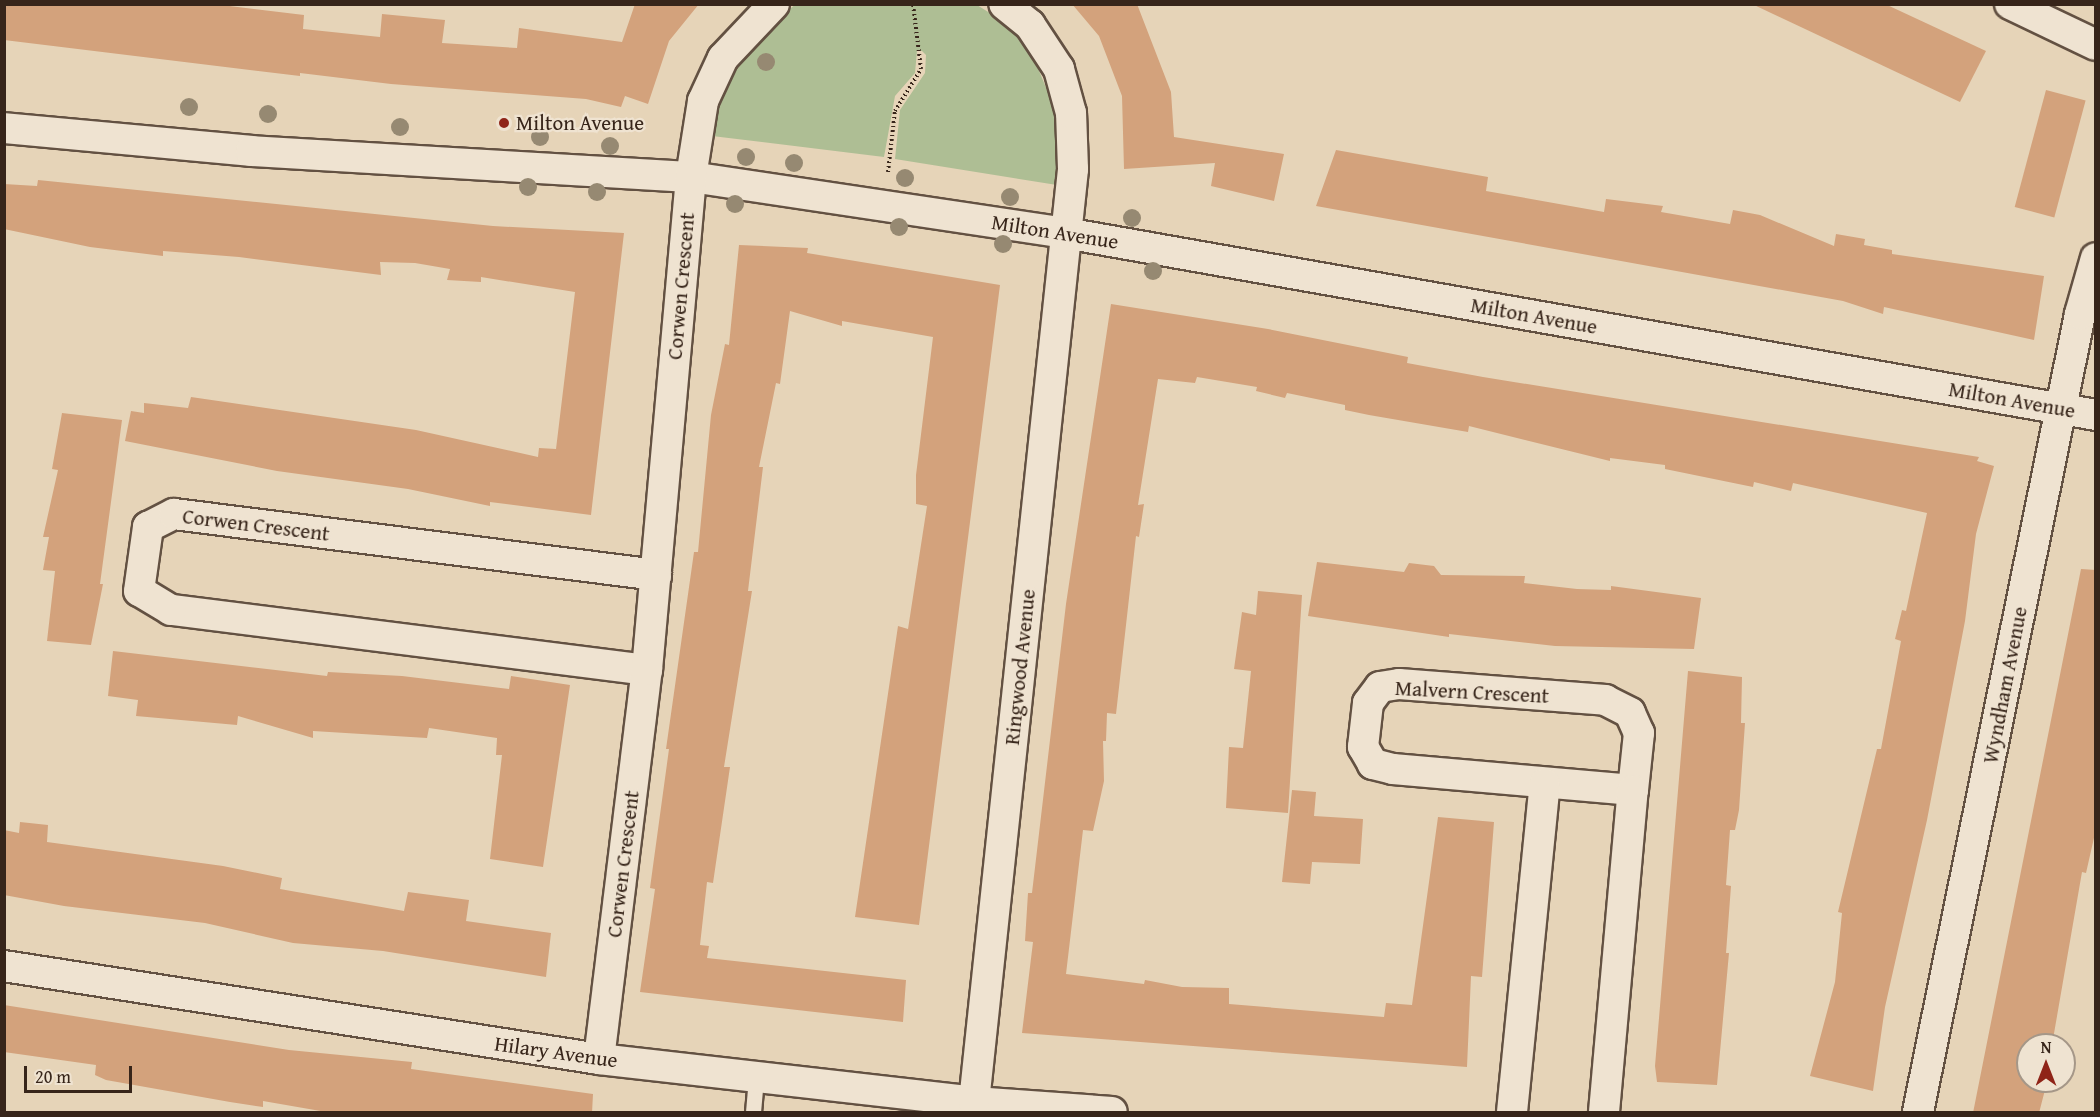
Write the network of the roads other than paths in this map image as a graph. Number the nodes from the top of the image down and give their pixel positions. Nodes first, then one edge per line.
1 (774, 4) edge
2 (1004, 4) edge
3 (2010, 4) edge
4 (2096, 45) edge
5 (4, 128) edge
6 (691, 177) junction
7 (1065, 233) junction
8 (2096, 258) edge
9 (2061, 409) junction
10 (2096, 415) edge
11 (656, 576) junction
12 (647, 670) junction
13 (1545, 784) junction
14 (1634, 790) junction
15 (4, 966) edge
16 (599, 1059) junction
17 (756, 1077) junction
18 (974, 1102) junction
19 (753, 1113) edge
20 (1112, 1113) edge
21 (1512, 1113) edge
22 (1604, 1113) edge
23 (1918, 1113) edge

1 - 6 street, Corwen Crescent
2 - 7 street, Ringwood Avenue
3 - 4 street
5 - 6 street, Milton Avenue
6 - 7 street, Milton Avenue
6 - 11 street, Corwen Crescent
7 - 9 street, Milton Avenue
7 - 18 street, Ringwood Avenue
8 - 9 street, Wyndham Avenue
9 - 10 street, Milton Avenue
9 - 23 street, Wyndham Avenue
11 - 12 street, Corwen Crescent
11 - 12 street, Corwen Crescent
12 - 16 street, Corwen Crescent
13 - 14 street, Malvern Crescent
13 - 14 street, Malvern Crescent
13 - 21 street
14 - 22 street, Malvern Crescent
15 - 16 street, Hilary Avenue
16 - 17 street, Hilary Avenue
17 - 18 street, Hilary Avenue
17 - 19 lane
18 - 20 street, Hilary Avenue

